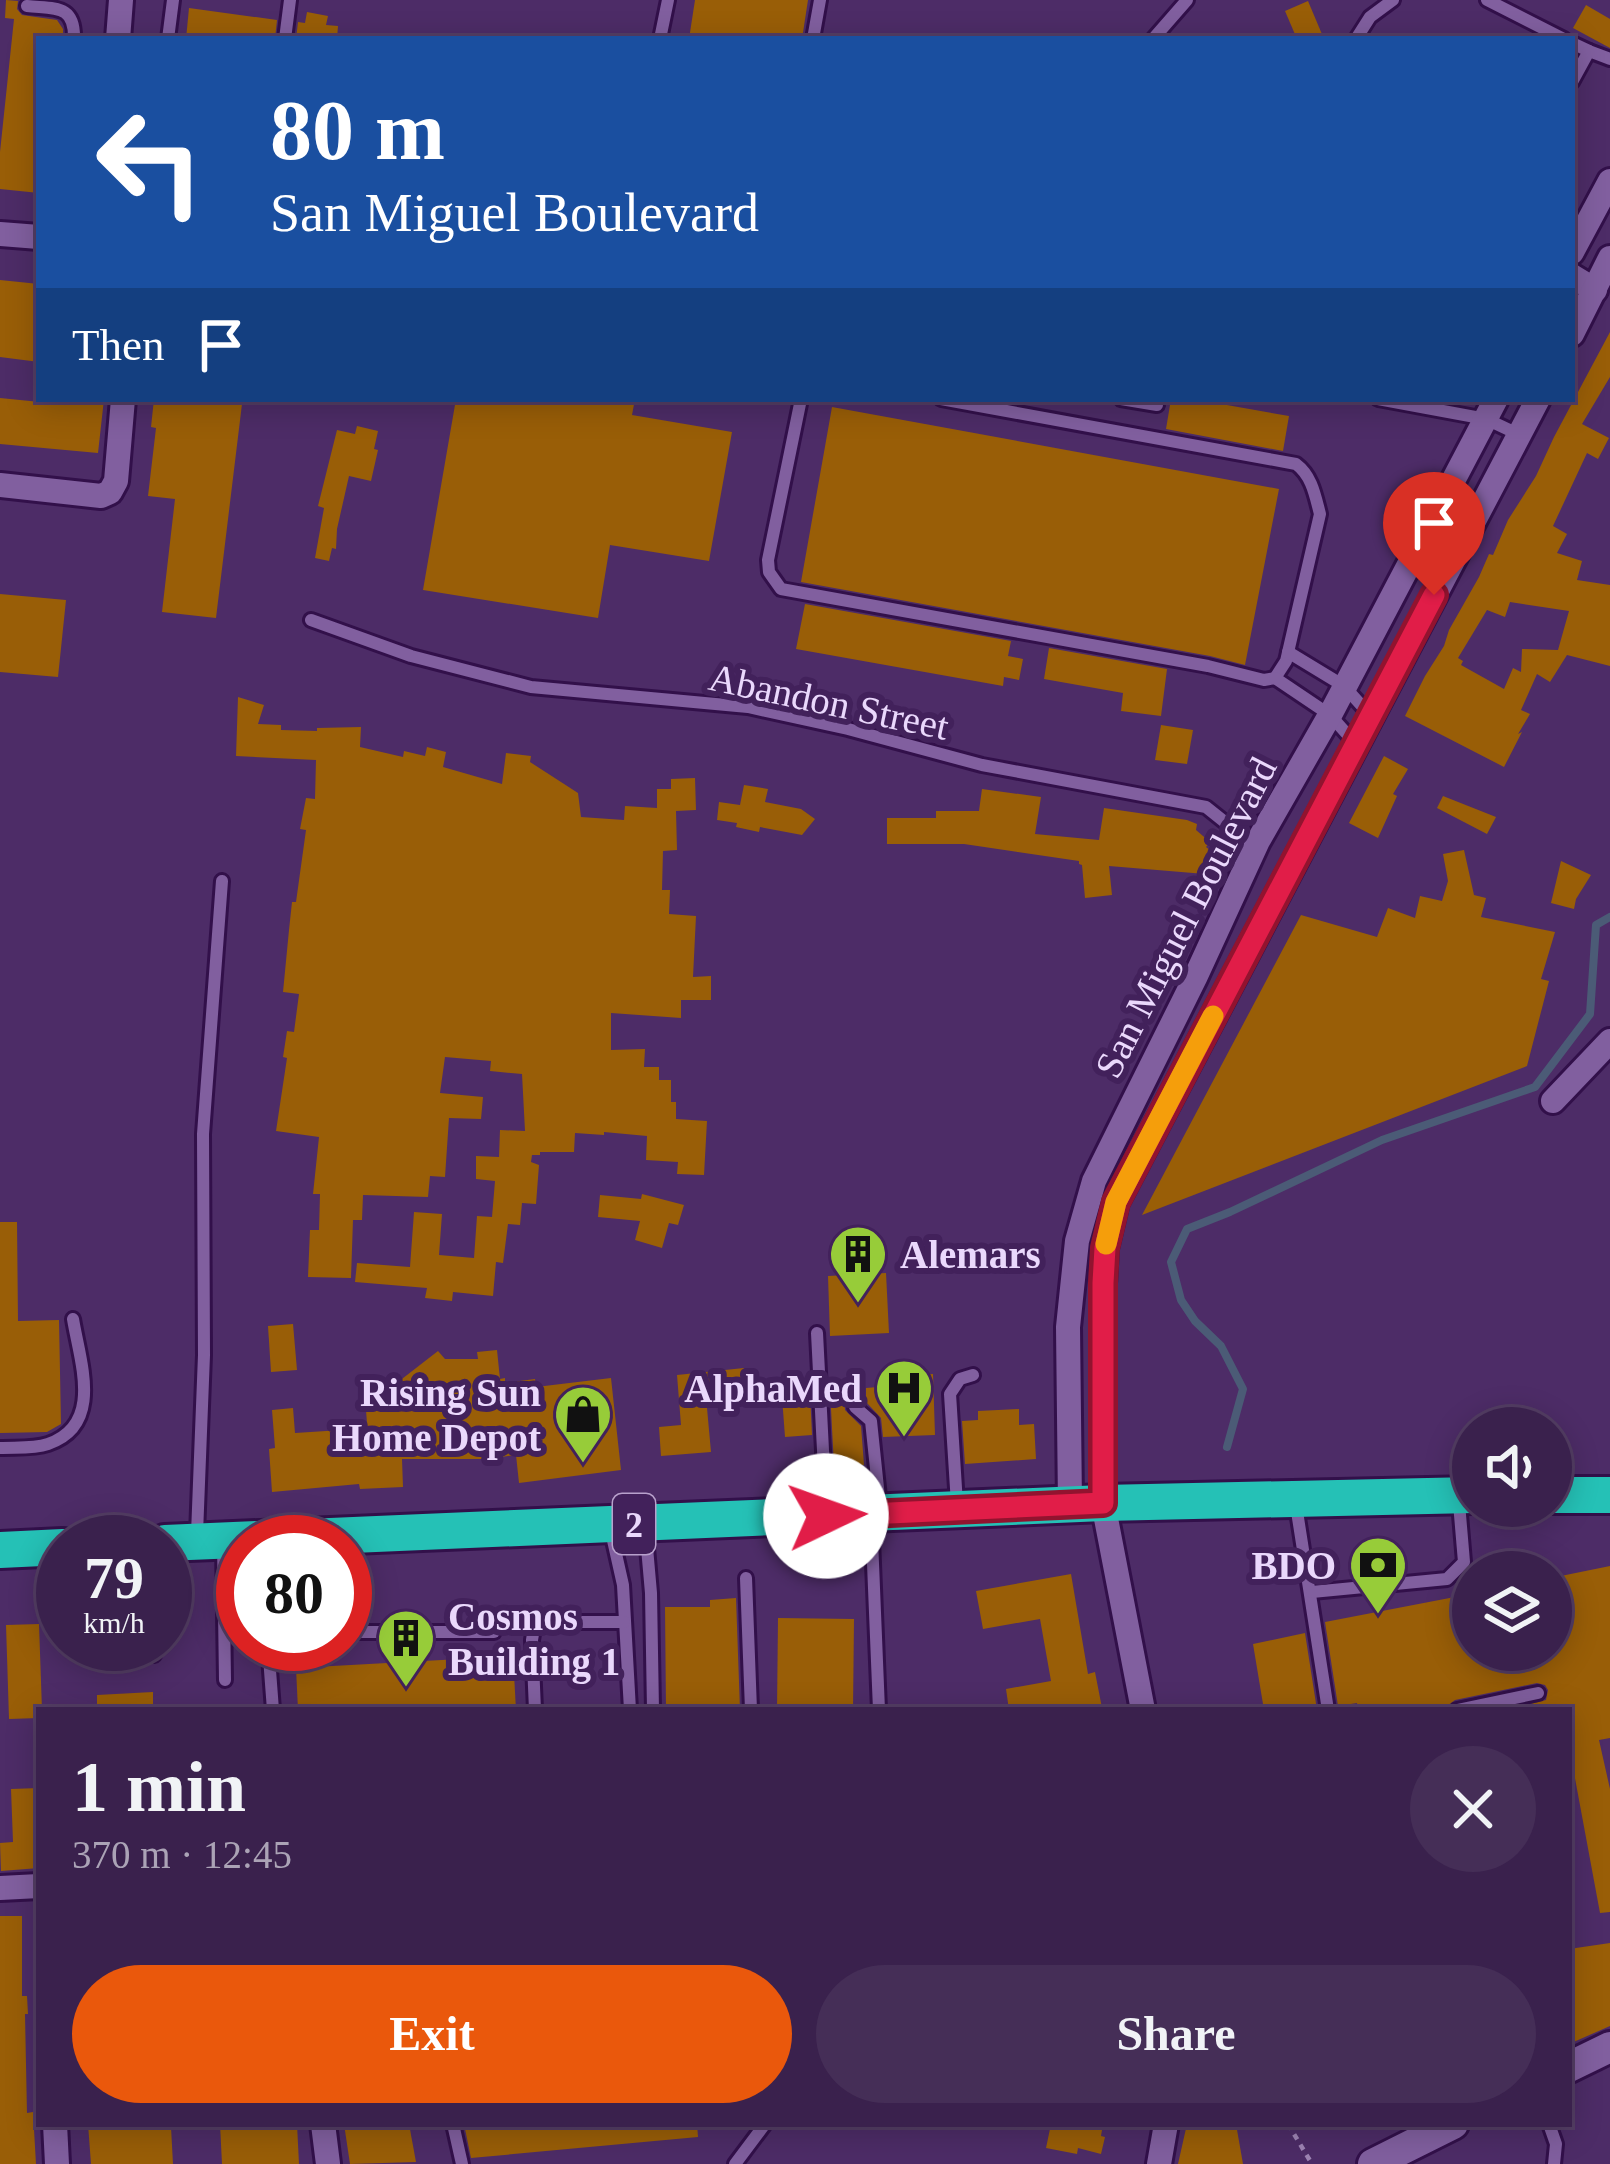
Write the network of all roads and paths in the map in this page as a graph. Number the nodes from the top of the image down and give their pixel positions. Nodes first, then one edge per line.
1 (121, 0) edge
2 (173, 0) edge
3 (279, 0) edge
4 (668, 0) edge
5 (820, 0) edge
6 (1186, 0) edge
7 (1393, 0) edge
8 (1486, 0) edge
9 (290, 1) edge
10 (27, 6) dead end
11 (74, 36) edge
12 (118, 36) edge
13 (168, 36) edge
14 (285, 36) edge
15 (661, 36) edge
16 (814, 36) edge
17 (1156, 36) edge
18 (1358, 36) edge
19 (1558, 36) edge
20 (1575, 45) edge
21 (1588, 52) junction
22 (1610, 59) edge
23 (1575, 76) edge
24 (1610, 182) edge
25 (0, 234) edge
26 (36, 237) edge
27 (1575, 246) edge
28 (1610, 258) edge
29 (1575, 277) edge
30 (1594, 290) junction
31 (1575, 328) edge
32 (123, 402) edge
33 (800, 402) edge
34 (957, 402) edge
35 (1138, 402) edge
36 (1412, 402) edge
37 (1536, 402) edge
38 (1156, 405) dead end
39 (1491, 409) edge
40 (1520, 435) junction
41 (0, 484) edge
42 (311, 620) dead end
43 (1288, 652) junction
44 (1275, 678) junction
45 (1344, 686) junction
46 (1330, 715) junction
47 (1370, 715) junction
48 (1355, 743) junction
49 (1258, 841) junction
50 (1298, 856) junction
51 (222, 880) dead end
52 (1195, 979) junction
53 (1226, 990) junction
54 (1610, 1041) edge
55 (1553, 1101) dead end
56 (73, 1319) dead end
57 (817, 1333) dead end
58 (973, 1375) dead end
59 (855, 1384) dead end
60 (0, 1448) edge
61 (1452, 1495) edge
62 (1572, 1495) edge
63 (1610, 1495) edge
64 (1295, 1498) junction
65 (1086, 1504) junction
66 (958, 1510) junction
67 (876, 1514) junction
68 (826, 1516) junction
69 (627, 1524) junction
70 (1466, 1527) edge
71 (372, 1536) edge
72 (195, 1542) edge
73 (36, 1548) edge
74 (0, 1550) edge
75 (746, 1578) dead end
76 (1312, 1592) junction
77 (624, 1622) junction
78 (372, 1632) edge
79 (494, 1632) dead end
80 (270, 1671) edge
81 (225, 1680) dead end
82 (1538, 1693) dead end
83 (273, 1707) edge
84 (535, 1707) edge
85 (630, 1707) edge
86 (653, 1707) edge
87 (751, 1707) edge
88 (879, 1707) edge
89 (1142, 1707) edge
90 (1328, 1707) edge
91 (1471, 1707) edge
92 (36, 1886) edge
93 (0, 1888) edge
94 (1610, 2047) edge
95 (1572, 2066) edge
96 (55, 2127) edge
97 (322, 2127) edge
98 (454, 2127) edge
99 (763, 2127) edge
100 (1165, 2127) edge
101 (1290, 2127) edge
102 (1447, 2127) edge
103 (1550, 2127) edge
104 (57, 2164) edge
105 (328, 2164) edge
106 (462, 2164) edge
107 (735, 2164) edge
108 (1159, 2164) edge
109 (1312, 2164) edge
110 (1373, 2164) edge
111 (1554, 2164) edge

1 - 12 street
2 - 13 lane
3 - 9 lane
4 - 15 lane
5 - 16 lane
6 - 17 lane
7 - 18 lane
8 - 19 lane
9 - 14 lane
10 - 11 lane
20 - 21 lane
21 - 22 lane
21 - 23 lane
24 - 27 street
25 - 26 street
28 - 30 street
29 - 30 street
30 - 31 street
32 - 41 street
33 - 44 lane
34 - 43 lane
35 - 38 lane
36 - 39 lane
37 - 40 street, San Miguel Boulevard
39 - 40 lane
39 - 45 street, San Miguel Boulevard
40 - 47 street, San Miguel Boulevard
42 - 49 lane, Abandon Street
43 - 44 lane
43 - 45 lane
44 - 46 lane
45 - 46 street, San Miguel Boulevard
45 - 47 lane
46 - 48 lane
46 - 49 street, San Miguel Boulevard
47 - 48 street, San Miguel Boulevard
48 - 50 street, San Miguel Boulevard
49 - 50 street
49 - 52 street, San Miguel Boulevard
50 - 53 street, San Miguel Boulevard
51 - 72 lane
52 - 53 street
52 - 65 street, San Miguel Boulevard
53 - 65 street, San Miguel Boulevard
54 - 55 street
56 - 60 lane
57 - 68 lane
58 - 66 lane
59 - 67 lane
61 - 64 highway, 2
62 - 63 highway
64 - 65 highway, 2
64 - 76 lane
65 - 66 highway, 2
65 - 89 street
66 - 67 highway, 2
67 - 68 highway, 2
67 - 88 lane
68 - 69 highway, 2
69 - 71 highway, 2
69 - 77 lane
69 - 86 lane
70 - 76 lane
72 - 81 lane
73 - 74 highway
75 - 87 lane
76 - 90 lane
77 - 84 lane
77 - 85 lane
78 - 79 lane
80 - 83 lane
82 - 91 lane
92 - 93 street
94 - 95 main road
96 - 104 street
97 - 105 street
98 - 106 lane
99 - 107 lane
100 - 108 street
101 - 109 path
102 - 110 main road
103 - 111 lane

